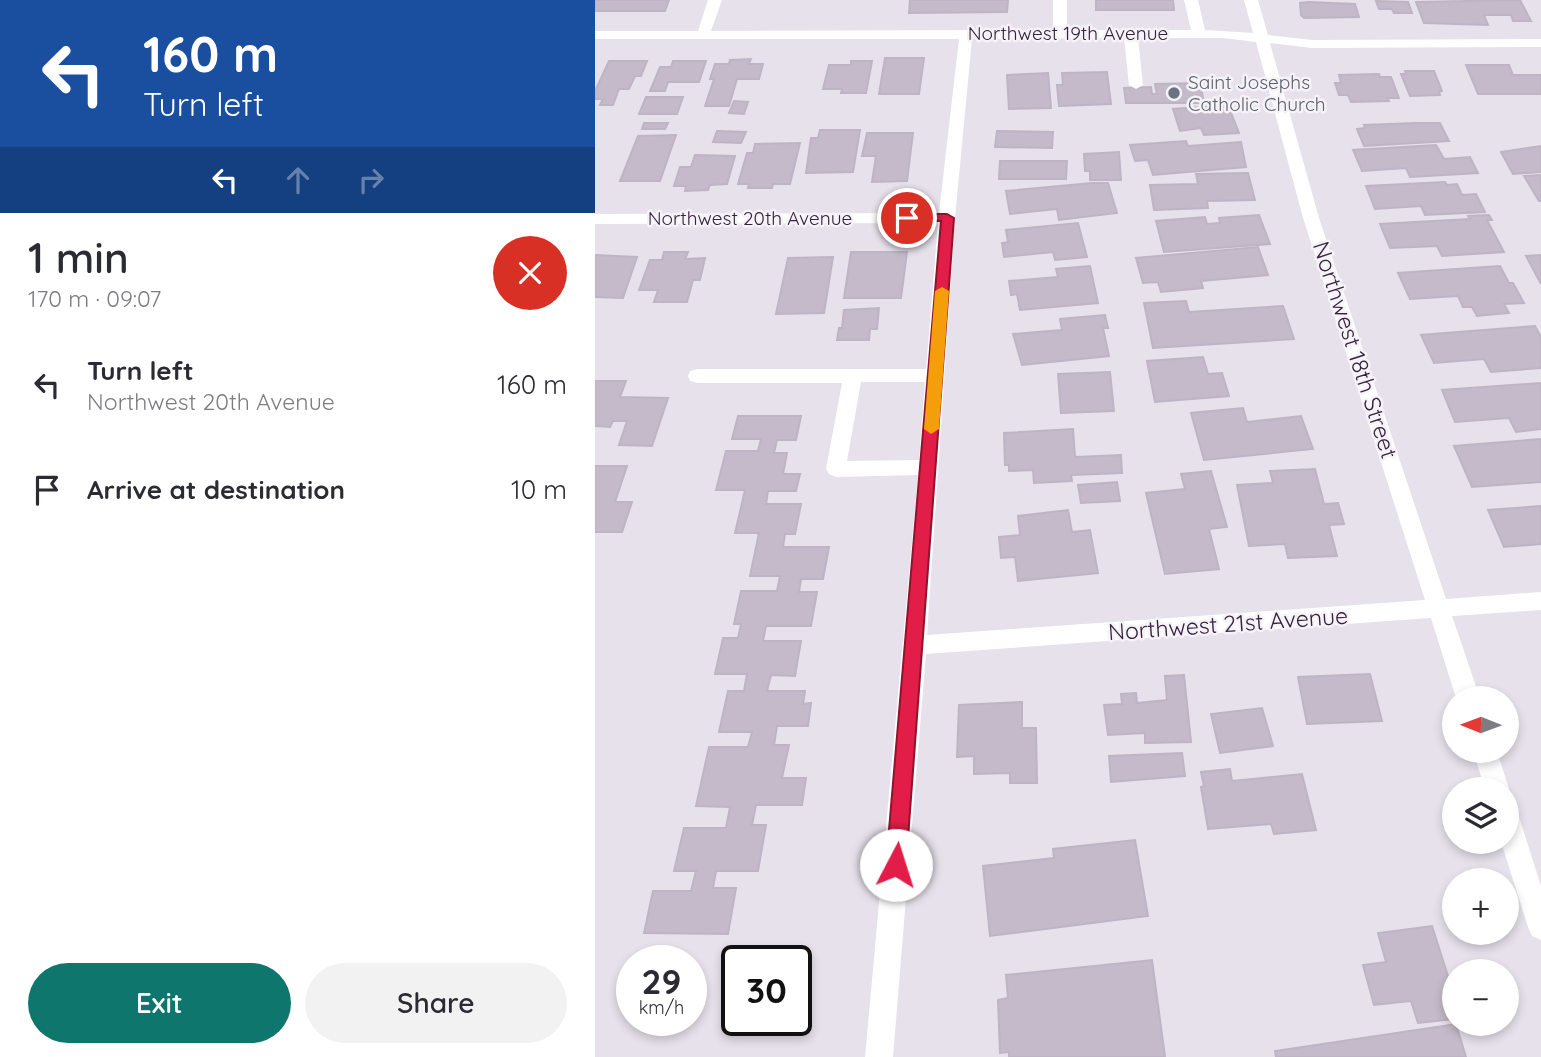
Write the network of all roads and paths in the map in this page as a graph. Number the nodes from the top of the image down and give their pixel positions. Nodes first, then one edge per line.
1 (715, 0) edge
2 (1060, 0) edge
3 (1191, 0) edge
4 (1251, 0) edge
5 (1060, 33) junction
6 (1130, 33) junction
7 (1199, 33) junction
8 (703, 34) junction
9 (966, 34) junction
10 (595, 35) edge
11 (1260, 39) junction
12 (1541, 43) edge
13 (1136, 85) dead end
14 (947, 218) junction
15 (595, 219) edge
16 (936, 375) junction
17 (697, 376) dead end
18 (853, 376) junction
19 (928, 467) junction
20 (1541, 601) edge
21 (1439, 609) junction
22 (915, 645) junction
23 (1464, 686) edge
24 (1518, 854) edge
25 (1541, 927) edge
26 (879, 1057) edge

1 - 8 street
2 - 5 street
3 - 7 street
4 - 11 street, Northwest 18th Street
5 - 6 street, Northwest 19th Avenue
5 - 9 street, Northwest 19th Avenue
6 - 7 street, Northwest 19th Avenue
6 - 13 street
7 - 11 street, Northwest 19th Avenue
8 - 9 street, Northwest 19th Avenue
8 - 10 street, Northwest 19th Avenue
9 - 14 street
11 - 12 street, Northwest 19th Avenue
11 - 21 street, Northwest 18th Street
14 - 15 street, Northwest 20th Avenue
14 - 16 street
16 - 18 street
16 - 19 street
17 - 18 street
18 - 19 street
19 - 22 street
20 - 21 street, Northwest 21st Avenue
21 - 22 street, Northwest 21st Avenue
21 - 23 street, Northwest 18th Street
22 - 26 street
24 - 25 street

